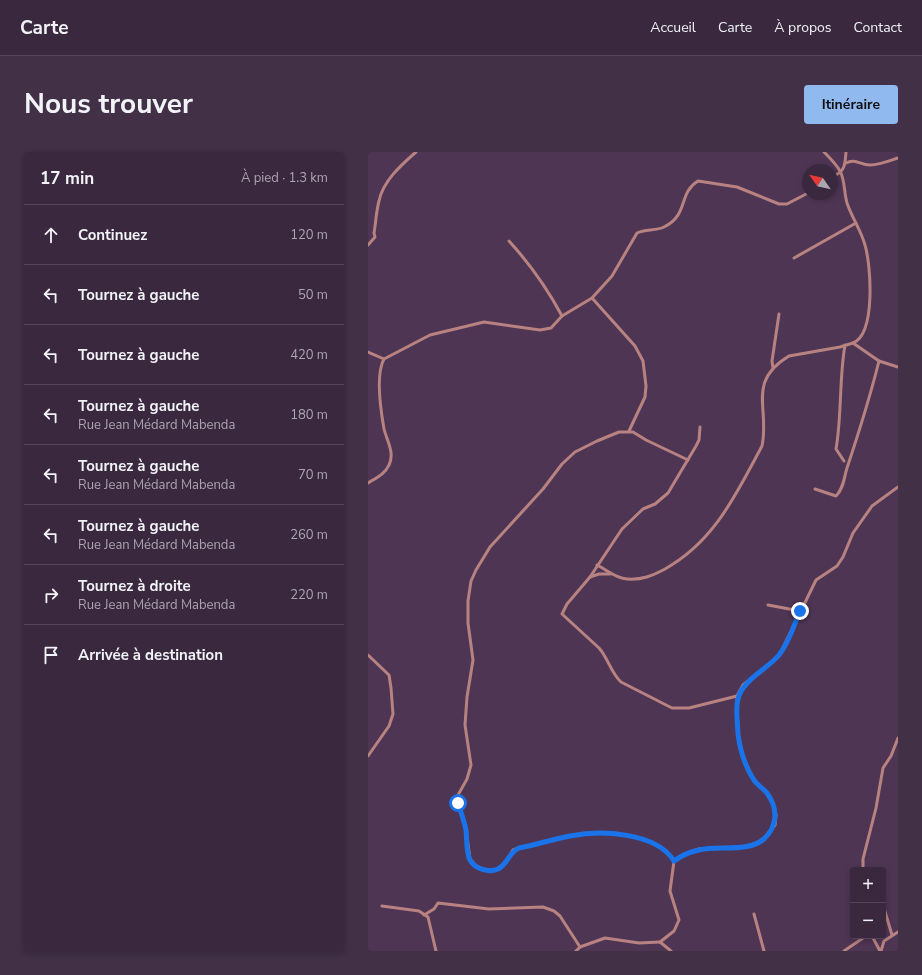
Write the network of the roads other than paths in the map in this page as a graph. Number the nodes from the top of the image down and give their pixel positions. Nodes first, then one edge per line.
1 (416, 152) edge
2 (824, 152) edge
3 (846, 152) edge
4 (898, 158) edge
5 (846, 163) junction
6 (841, 173) junction
7 (838, 174) edge
8 (802, 196) edge
9 (856, 223) junction
10 (509, 241) dead end
11 (368, 245) edge
12 (794, 258) dead end
13 (592, 298) junction
14 (779, 314) dead end
15 (562, 316) junction
16 (853, 343) junction
17 (845, 345) junction
18 (368, 352) edge
19 (384, 359) junction
20 (879, 361) junction
21 (898, 367) edge
22 (773, 368) junction
23 (700, 427) dead end
24 (629, 431) junction
25 (688, 460) junction
26 (844, 462) dead end
27 (368, 483) edge
28 (898, 487) edge
29 (815, 489) dead end
30 (597, 565) junction
31 (595, 568) junction
32 (600, 574) junction
33 (610, 574) junction
34 (590, 577) junction
35 (768, 605) dead end
36 (800, 611) junction
37 (368, 655) edge
38 (737, 696) junction
39 (898, 738) edge
40 (368, 748) edge
41 (373, 749) junction
42 (368, 756) edge
43 (674, 861) junction
44 (863, 867) edge
45 (382, 906) dead end
46 (754, 914) dead end
47 (424, 915) junction
48 (886, 915) edge
49 (898, 932) edge
50 (892, 935) junction
51 (862, 939) edge
52 (874, 939) edge
53 (660, 942) junction
54 (580, 947) junction
55 (436, 951) edge
56 (576, 951) edge
57 (671, 951) edge
58 (764, 951) edge
59 (844, 951) edge
60 (881, 951) edge

1 - 11 street
2 - 6 street
3 - 5 street
4 - 5 street
5 - 6 street
6 - 7 street
6 - 9 street
8 - 13 street
9 - 12 street
9 - 16 street
10 - 15 street
13 - 15 street
13 - 24 street
14 - 22 street
15 - 19 street
16 - 17 street
16 - 20 street
17 - 22 street
17 - 26 street
18 - 19 street
19 - 27 street
20 - 21 street
20 - 29 street
22 - 33 street
23 - 25 street
24 - 25 street
24 - 43 street
25 - 30 street
28 - 36 street
30 - 31 street
30 - 33 street
31 - 32 street
31 - 34 street
32 - 33 street
32 - 34 street
34 - 38 street
35 - 36 street
36 - 38 street
37 - 41 street
38 - 43 street
39 - 44 street
40 - 41 street
41 - 42 street
43 - 53 street
45 - 47 street
46 - 58 street
47 - 54 street
47 - 55 street
48 - 50 street
49 - 50 street
50 - 60 street
51 - 59 street
52 - 60 street
53 - 54 street
53 - 57 street
54 - 56 street

